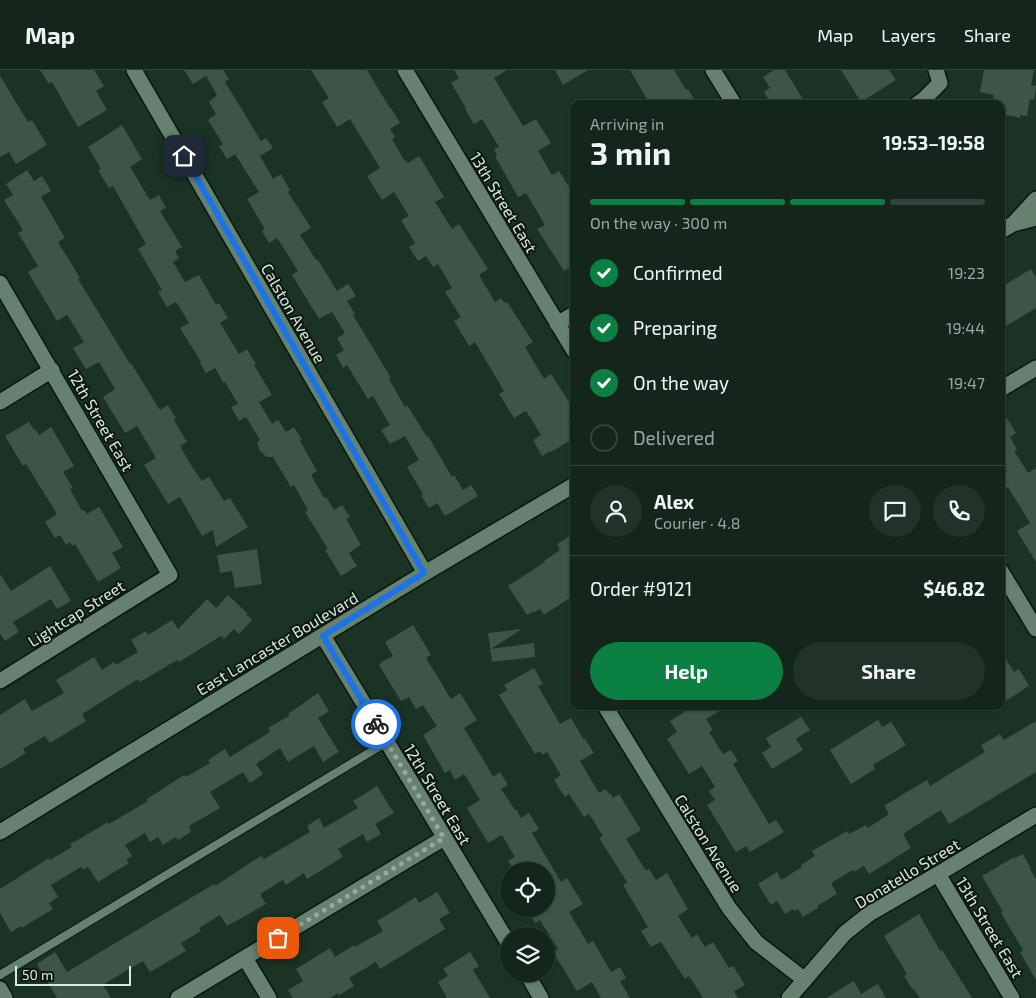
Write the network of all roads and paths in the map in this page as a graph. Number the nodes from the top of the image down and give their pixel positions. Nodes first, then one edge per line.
1 (134, 70) edge
2 (405, 70) edge
3 (713, 70) edge
4 (938, 76) edge
5 (732, 100) edge
6 (923, 100) edge
7 (1036, 199) edge
8 (1036, 218) edge
9 (1007, 227) edge
10 (0, 283) edge
11 (570, 316) edge
12 (557, 324) junction
13 (570, 345) edge
14 (1036, 368) edge
15 (52, 370) junction
16 (1005, 387) edge
17 (0, 402) edge
18 (570, 487) edge
19 (424, 573) junction
20 (170, 574) joint
21 (1005, 578) edge
22 (1036, 628) edge
23 (323, 636) junction
24 (0, 680) edge
25 (607, 710) edge
26 (387, 742) junction
27 (1036, 815) edge
28 (0, 832) edge
29 (444, 838) junction
30 (938, 874) junction
31 (500, 929) edge
32 (244, 958) junction
33 (0, 975) edge
34 (805, 980) junction
35 (532, 982) edge
36 (0, 989) edge
37 (5, 998) edge
38 (178, 998) edge
39 (269, 998) edge
40 (541, 998) edge
41 (789, 998) edge
42 (1012, 998) edge

1 - 19 street, Calston Avenue
2 - 12 street, 13th Street East
3 - 5 street
4 - 6 street
7 - 9 street
8 - 9 street
10 - 15 street, 12th Street East
11 - 12 street
12 - 13 street, 13th Street East
14 - 16 street
15 - 17 street
15 - 20 street, 12th Street East
18 - 19 street, East Lancaster Boulevard
19 - 23 street, East Lancaster Boulevard
20 - 24 street, Lightcap Street
21 - 22 street
23 - 26 street, 12th Street East
23 - 28 street, East Lancaster Boulevard
25 - 34 street, Calston Avenue
26 - 29 street, 12th Street East
26 - 33 lane
27 - 30 street, Donatello Street
29 - 31 street, 12th Street East
29 - 32 street
30 - 34 street, Donatello Street
30 - 42 street, 13th Street East
32 - 38 street
32 - 39 street
34 - 41 street, Donatello Street
35 - 40 street
36 - 37 street

